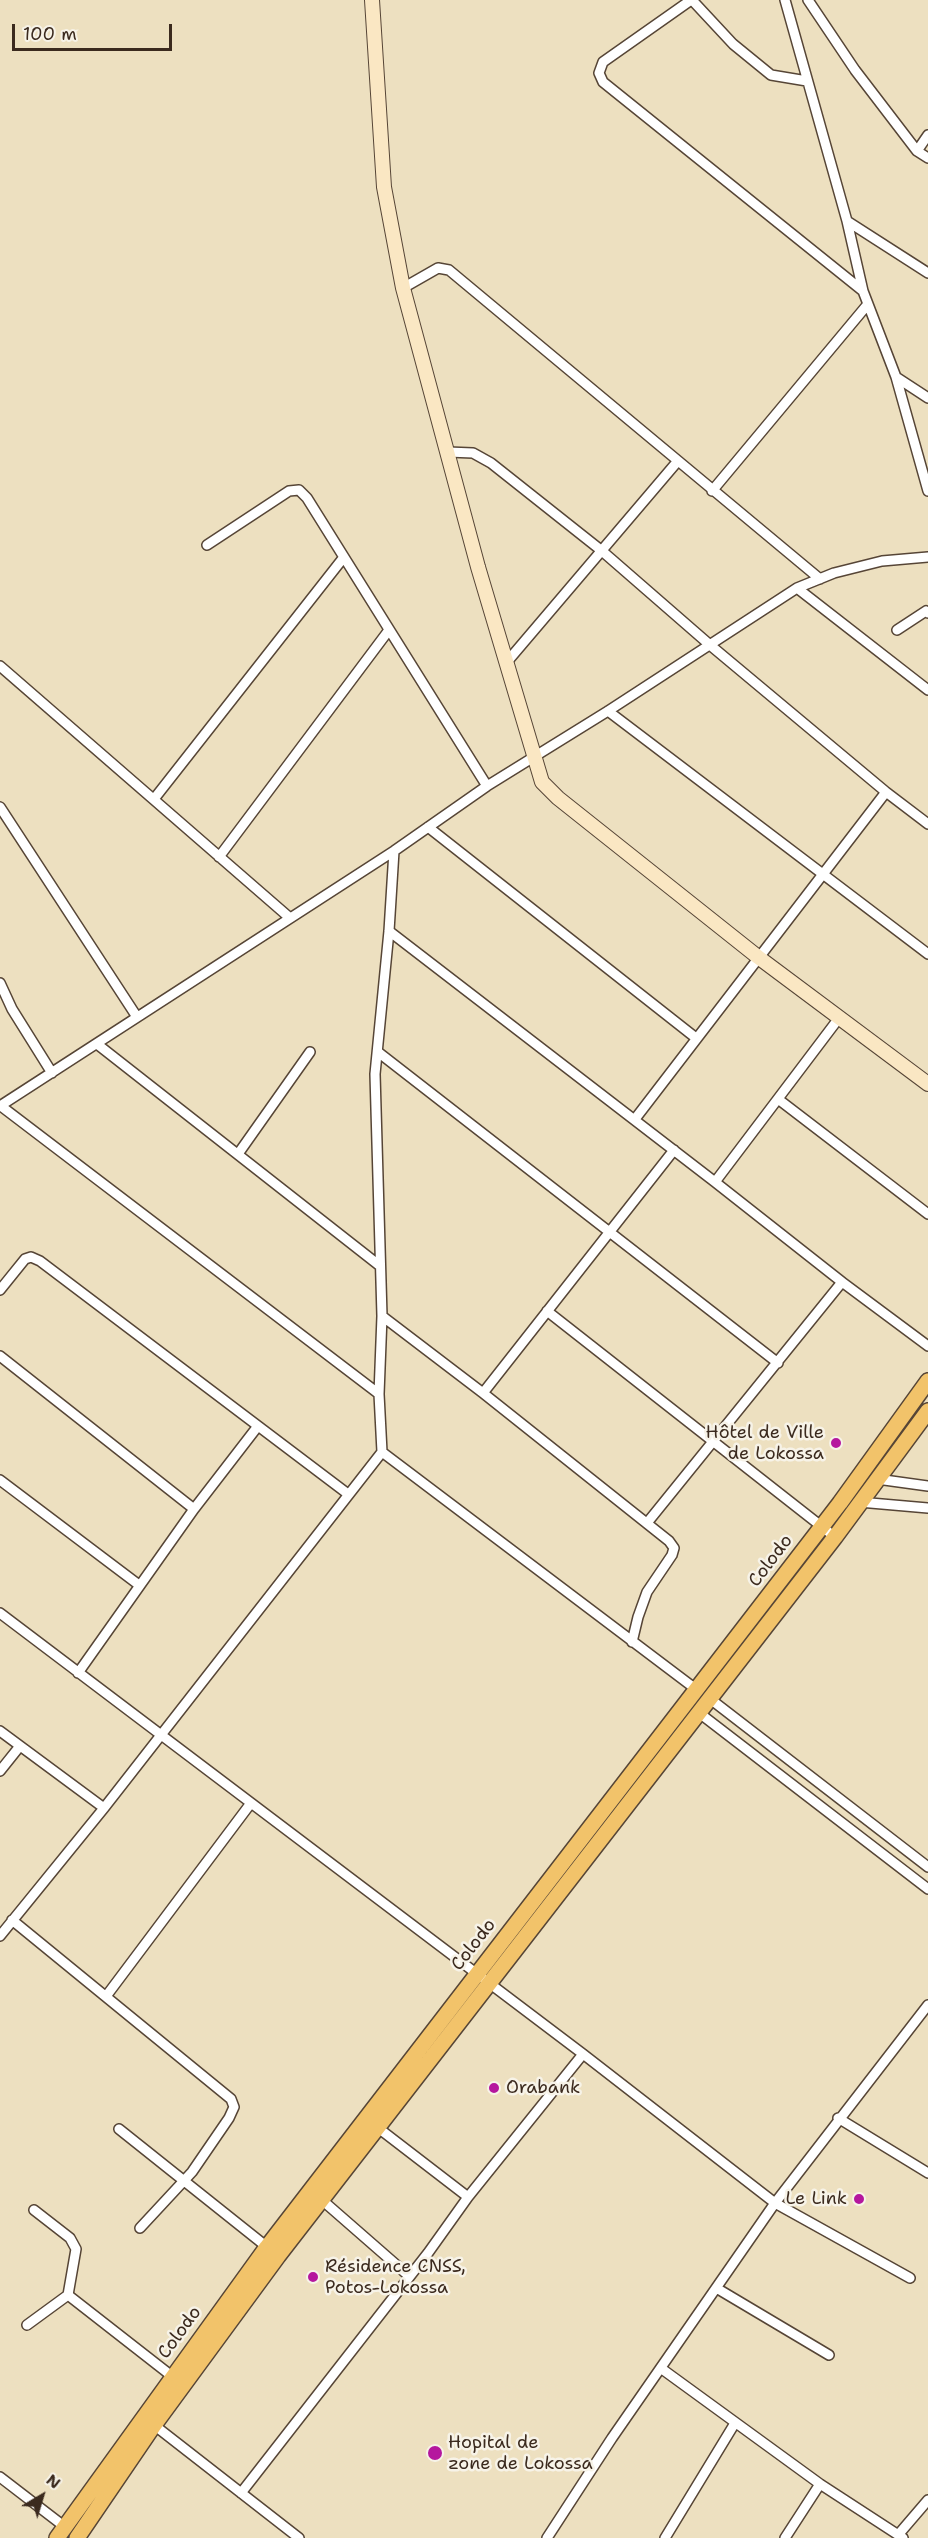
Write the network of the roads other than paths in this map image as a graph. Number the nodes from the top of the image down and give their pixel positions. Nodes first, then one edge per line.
1 (372, 0) edge
2 (691, 0) edge
3 (785, 0) edge
4 (808, 0) edge
5 (807, 81) junction
6 (928, 135) edge
7 (917, 151) junction
8 (928, 158) edge
9 (847, 221) junction
10 (928, 273) edge
11 (403, 288) junction
12 (863, 291) junction
13 (868, 304) junction
14 (896, 377) junction
15 (928, 398) edge
16 (448, 452) junction
17 (677, 462) junction
18 (712, 491) junction
19 (928, 491) edge
20 (207, 545) dead end
21 (602, 551) junction
22 (344, 557) junction
23 (928, 557) edge
24 (820, 579) junction
25 (796, 588) junction
26 (928, 613) edge
27 (390, 630) junction
28 (897, 630) dead end
29 (710, 645) junction
30 (506, 663) junction
31 (1, 670) edge
32 (928, 690) edge
33 (608, 711) junction
34 (534, 757) junction
35 (487, 786) junction
36 (886, 792) junction
37 (154, 800) junction
38 (0, 807) edge
39 (928, 824) edge
40 (428, 827) junction
41 (393, 851) junction
42 (219, 857) junction
43 (822, 872) junction
44 (290, 918) junction
45 (389, 931) junction
46 (928, 954) edge
47 (758, 957) junction
48 (0, 983) edge
49 (137, 1017) junction
50 (839, 1018) junction
51 (696, 1038) junction
52 (97, 1044) junction
53 (310, 1052) dead end
54 (378, 1052) junction
55 (52, 1073) junction
56 (928, 1084) edge
57 (778, 1099) junction
58 (0, 1106) edge
59 (635, 1119) junction
60 (674, 1150) junction
61 (238, 1154) junction
62 (715, 1182) junction
63 (928, 1214) edge
64 (610, 1232) junction
65 (380, 1266) junction
66 (842, 1282) junction
67 (0, 1290) edge
68 (547, 1311) junction
69 (382, 1316) junction
70 (928, 1346) edge
71 (0, 1356) edge
72 (778, 1363) junction
73 (928, 1381) edge
74 (483, 1393) junction
75 (379, 1394) junction
76 (928, 1412) edge
77 (258, 1426) junction
78 (713, 1441) junction
79 (382, 1452) junction
80 (877, 1479) junction
81 (0, 1480) edge
82 (928, 1486) edge
83 (348, 1494) junction
84 (859, 1502) junction
85 (928, 1508) edge
86 (194, 1509) junction
87 (647, 1523) junction
88 (821, 1526) junction
89 (835, 1537) junction
90 (139, 1585) junction
91 (0, 1613) edge
92 (632, 1642) junction
93 (78, 1673) junction
94 (703, 1694) junction
95 (699, 1712) junction
96 (0, 1731) edge
97 (161, 1735) junction
98 (20, 1746) junction
99 (0, 1771) edge
100 (251, 1803) junction
101 (104, 1808) junction
102 (928, 1867) edge
103 (928, 1889) edge
104 (12, 1920) junction
105 (0, 1936) edge
106 (482, 1978) junction
107 (107, 1995) junction
108 (928, 2005) edge
109 (583, 2054) junction
110 (838, 2118) junction
111 (377, 2127) junction
112 (119, 2129) dead end
113 (928, 2173) edge
114 (186, 2181) junction
115 (468, 2197) junction
116 (322, 2200) junction
117 (776, 2202) junction
118 (34, 2211) dead end
119 (140, 2228) dead end
120 (267, 2247) junction
121 (409, 2276) junction
122 (910, 2278) dead end
123 (717, 2289) junction
124 (68, 2295) junction
125 (27, 2325) dead end
126 (829, 2355) dead end
127 (662, 2368) junction
128 (172, 2377) junction
129 (735, 2423) junction
130 (154, 2425) junction
131 (0, 2477) edge
132 (820, 2484) junction
133 (241, 2493) junction
134 (928, 2500) edge
135 (61, 2533) edge
136 (901, 2536) edge
137 (77, 2538) edge
138 (298, 2538) edge
139 (547, 2538) edge
140 (665, 2538) edge
141 (786, 2538) edge

1 - 11 main road
2 - 5 street
2 - 12 street
3 - 5 street
4 - 7 street
5 - 9 street
6 - 7 street
7 - 8 street
9 - 10 street
9 - 12 street
11 - 16 main road
11 - 17 street
12 - 13 street
13 - 14 street
13 - 18 street
14 - 15 street
14 - 19 street
16 - 21 street
16 - 30 main road
17 - 18 street
17 - 21 street
18 - 24 street
20 - 22 street
21 - 29 street
21 - 30 street
22 - 27 street
22 - 37 street
23 - 24 street
24 - 25 street
25 - 29 street
25 - 32 street
26 - 28 street
27 - 35 street
27 - 42 street
29 - 33 street
29 - 36 street
30 - 34 main road
31 - 37 street
33 - 34 street
33 - 43 street
34 - 35 street
34 - 47 main road
35 - 40 street
36 - 39 street
36 - 43 street
37 - 42 street
38 - 49 street
40 - 41 street
40 - 51 street
41 - 44 street
41 - 45 street
42 - 44 street
43 - 46 street
43 - 47 street
44 - 49 street
45 - 54 street
45 - 59 street
47 - 50 main road
47 - 51 street
48 - 55 street
49 - 52 street
50 - 56 main road
50 - 57 street
51 - 59 street
52 - 55 street
52 - 61 street
53 - 61 street
54 - 64 street
54 - 65 street
55 - 58 street
57 - 62 street
57 - 63 street
58 - 75 street
59 - 60 street
60 - 62 street
60 - 64 street
61 - 65 street
62 - 66 street
64 - 68 street
64 - 72 street
65 - 69 street
66 - 70 street
66 - 72 street
67 - 77 street
68 - 74 street
68 - 78 street
69 - 74 street
69 - 75 street
71 - 86 street
72 - 78 street
73 - 88 main road, Colodo
74 - 87 street
75 - 79 street
76 - 80 main road, Colodo
77 - 83 street
77 - 86 street
78 - 87 street
78 - 88 street
79 - 83 street
79 - 92 street
80 - 82 street
80 - 84 main road, Colodo
81 - 90 street
83 - 97 street
84 - 85 street
84 - 89 main road, Colodo
86 - 90 street
87 - 92 street
88 - 89 street
88 - 94 main road, Colodo
89 - 94 main road, Colodo
90 - 93 street
91 - 93 street
92 - 94 street
93 - 97 street
94 - 95 main road, Colodo
94 - 102 street
94 - 106 main road, Colodo
95 - 103 street
95 - 106 main road, Colodo
96 - 98 street
97 - 100 street
97 - 101 street
98 - 99 street
98 - 101 street
100 - 106 street
100 - 107 street
101 - 104 street
104 - 105 street
104 - 107 street
106 - 109 street
106 - 111 main road, Colodo
106 - 120 main road, Colodo
107 - 114 street
108 - 110 street
109 - 115 street
109 - 117 street
110 - 113 street
110 - 117 street
111 - 115 street
111 - 116 main road, Colodo
112 - 114 street
114 - 119 street
114 - 120 street
115 - 121 street
116 - 121 street
116 - 130 main road, Colodo
117 - 122 street
117 - 123 street
118 - 124 street
120 - 128 main road, Colodo
121 - 133 street
123 - 126 street
123 - 127 street
124 - 125 street
124 - 128 street
127 - 129 street
127 - 139 street
128 - 135 main road, Colodo
129 - 132 street
129 - 140 street
130 - 133 street
130 - 137 main road, Colodo
131 - 135 street
132 - 136 street
132 - 141 street
133 - 138 street
134 - 136 street

